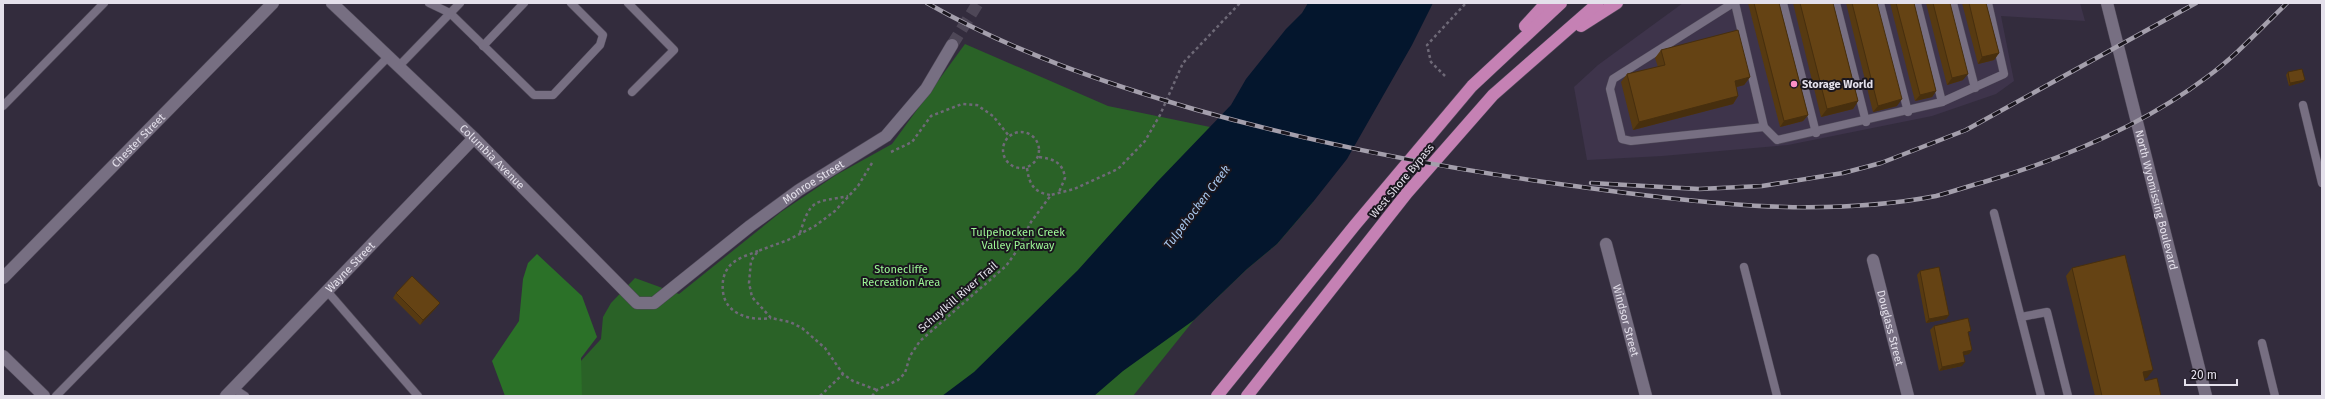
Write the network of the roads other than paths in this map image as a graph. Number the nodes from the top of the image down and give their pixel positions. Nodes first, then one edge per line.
1 (104, 3) edge
2 (273, 3) edge
3 (332, 3) edge
4 (429, 3) edge
5 (460, 3) edge
6 (524, 3) edge
7 (571, 3) edge
8 (628, 3) edge
9 (1546, 3) edge
10 (1561, 3) edge
11 (1598, 3) edge
12 (1617, 3) edge
13 (1734, 3) edge
14 (1783, 3) edge
15 (1836, 3) edge
16 (1880, 3) edge
17 (1917, 3) edge
18 (1953, 3) edge
19 (1988, 3) edge
20 (2107, 3) edge
21 (450, 13) junction
22 (952, 45) tunnel mouth
23 (483, 46) junction
24 (1549, 46) junction
25 (388, 58) junction
26 (398, 67) junction
27 (1480, 78) junction
28 (1975, 88) junction
29 (632, 92) dead end
30 (1942, 102) junction
31 (2304, 105) dead end
32 (3, 106) edge
33 (1908, 112) junction
34 (1866, 122) junction
35 (1764, 127) junction
36 (1816, 133) junction
37 (474, 138) junction
38 (2322, 183) edge
39 (1994, 213) dead end
40 (1355, 225) junction
41 (1606, 244) dead end
42 (1873, 260) dead end
43 (1744, 267) dead end
44 (3, 278) edge
45 (327, 291) junction
46 (654, 303) joint
47 (2021, 317) junction
48 (2262, 343) dead end
49 (3, 356) edge
50 (229, 392) edge
51 (2206, 393) edge
52 (44, 396) edge
53 (56, 396) edge
54 (245, 396) edge
55 (418, 396) edge
56 (1210, 396) edge
57 (1218, 396) edge
58 (1247, 396) edge
59 (1646, 396) edge
60 (1777, 396) edge
61 (1908, 396) edge
62 (2041, 396) edge
63 (2068, 396) edge
64 (2275, 396) edge

1 - 32 lane
2 - 44 street, Chester Street
3 - 25 street, Columbia Avenue
4 - 21 lane
5 - 21 lane
6 - 23 lane
7 - 23 lane
8 - 29 lane
9 - 27 highway
10 - 27 highway, West Shore Bypass
11 - 24 highway, West Shore Bypass
12 - 24 highway
13 - 35 lane
13 - 35 lane
14 - 36 lane
15 - 34 lane
16 - 33 lane
17 - 30 lane
18 - 28 lane
19 - 28 lane
20 - 51 street, North Wyomissing Boulevard
21 - 23 lane
21 - 26 lane
22 - 46 street, Monroe Street
24 - 58 highway, West Shore Bypass
25 - 26 street, Columbia Avenue
25 - 53 lane
26 - 37 street, Columbia Avenue
27 - 40 highway, West Shore Bypass
28 - 30 lane
30 - 33 lane
31 - 38 lane
33 - 34 lane
34 - 36 lane
35 - 36 lane
37 - 45 street, Wayne Street
37 - 46 street, Columbia Avenue
39 - 47 lane
40 - 56 highway
40 - 57 highway, West Shore Bypass
41 - 59 street, Windsor Street
42 - 61 street, Douglass Street
43 - 60 lane
45 - 50 street, Wayne Street
45 - 55 lane
47 - 62 lane
47 - 63 lane
48 - 64 lane
49 - 52 street
50 - 54 lane

